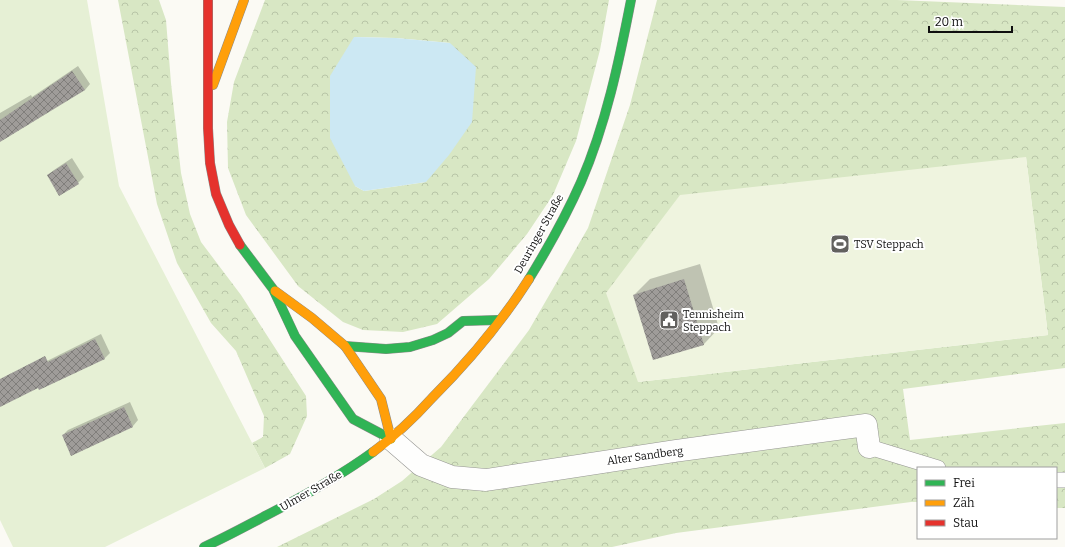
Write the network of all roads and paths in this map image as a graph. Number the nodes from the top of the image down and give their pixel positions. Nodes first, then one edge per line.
1 (208, 0) edge
2 (244, 0) edge
3 (632, 0) edge
4 (209, 96) junction
5 (272, 289) junction
6 (500, 320) junction
7 (345, 346) junction
8 (391, 439) junction
9 (869, 447) joint
10 (935, 467) edge
11 (204, 547) edge

1 - 4 main road
2 - 4 main road
3 - 6 main road, Deuringer Straße
4 - 5 main road
5 - 7 main road
5 - 8 main road
6 - 7 main road
6 - 8 main road, Deuringer Straße
7 - 8 main road
8 - 9 street, Alter Sandberg
8 - 11 main road, Ulmer Straße
9 - 10 lane

